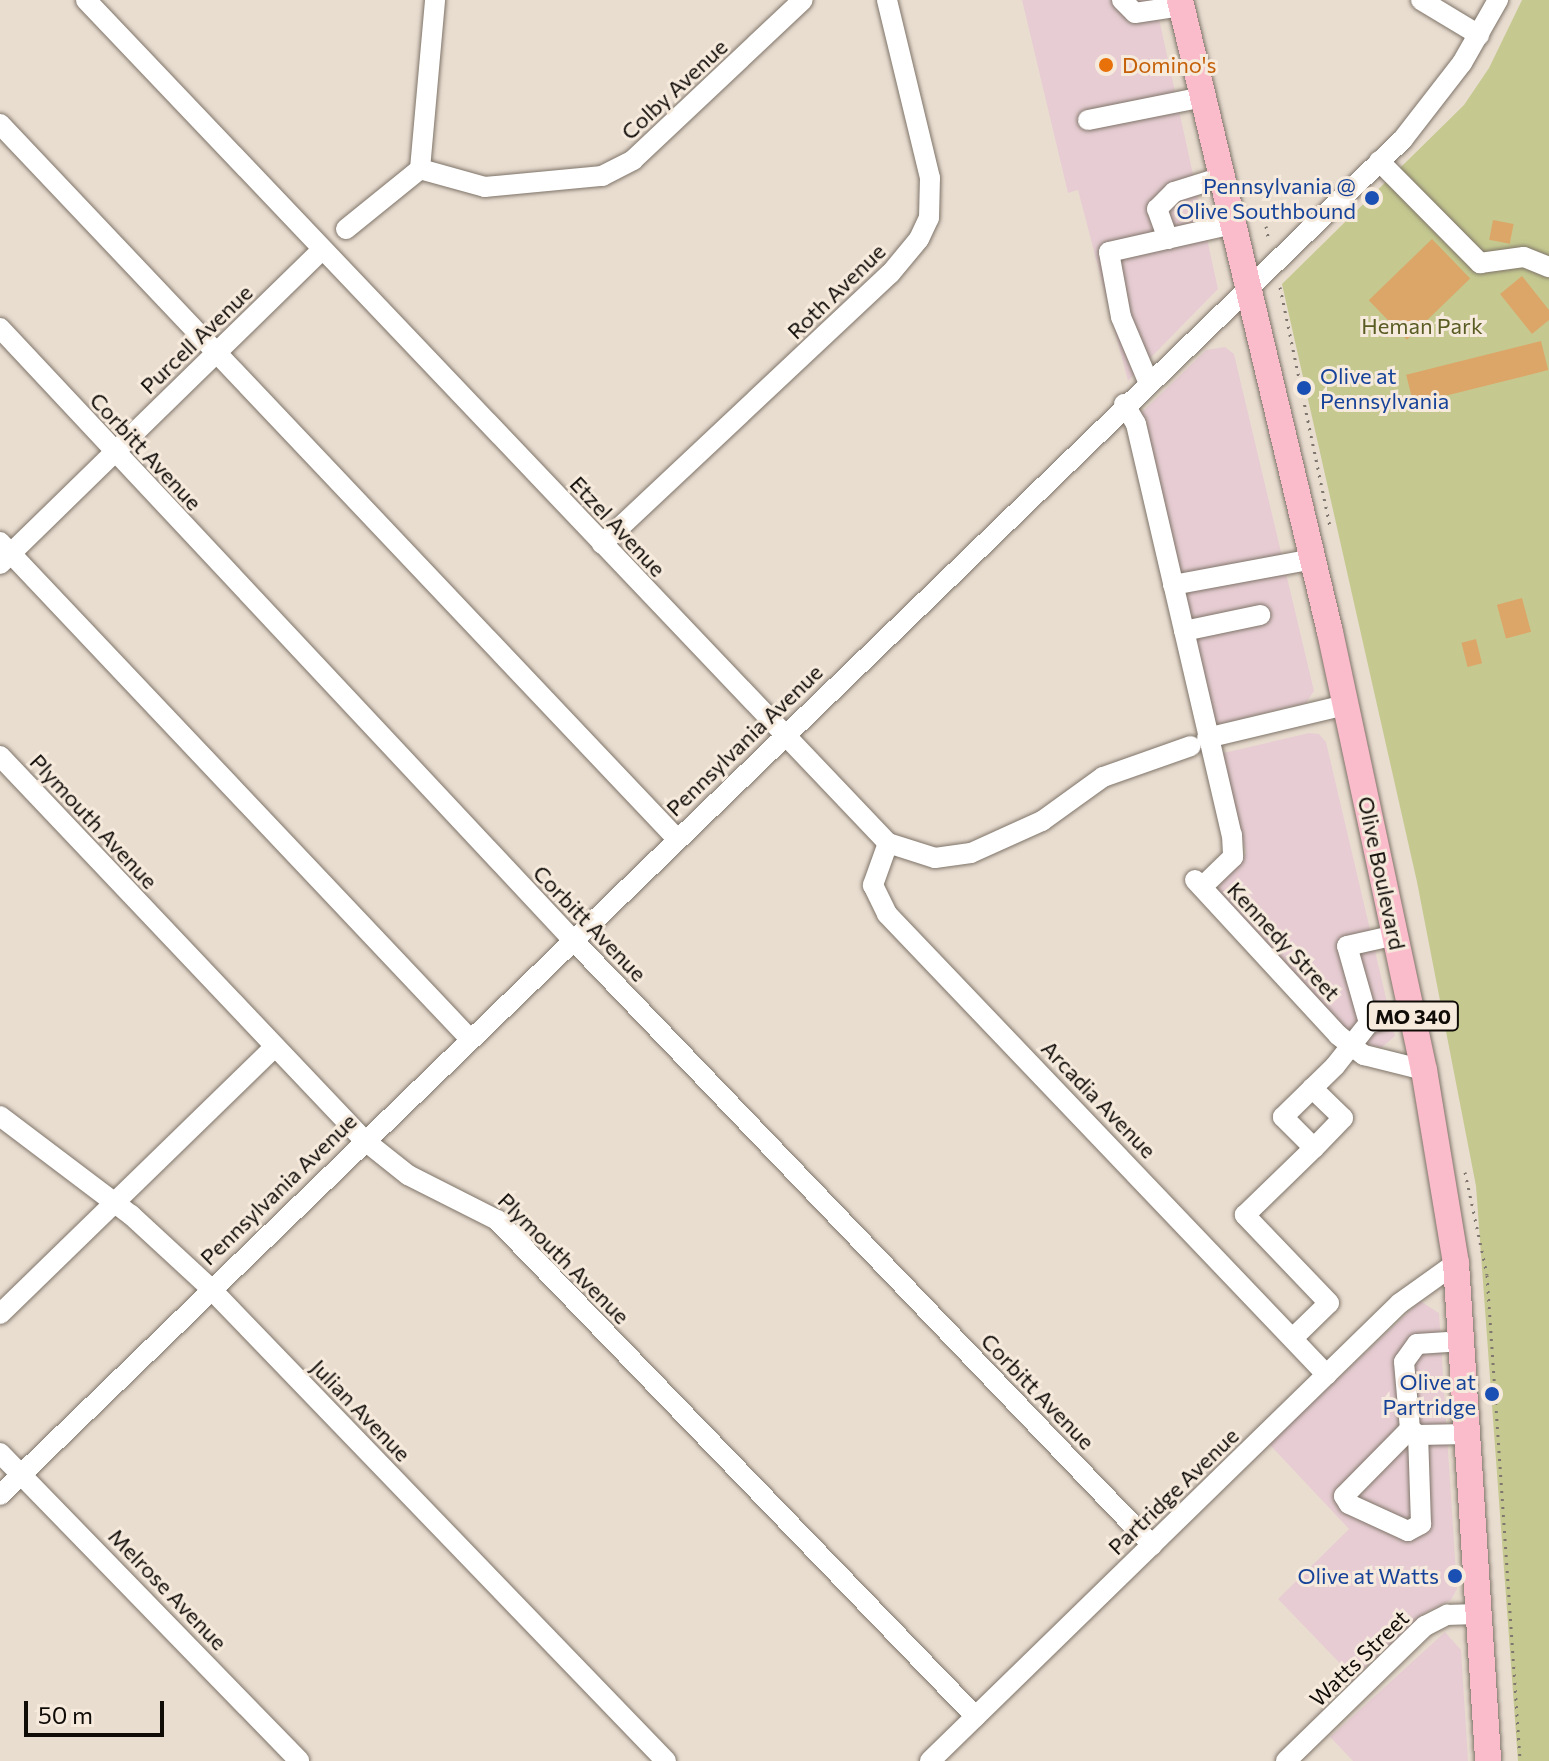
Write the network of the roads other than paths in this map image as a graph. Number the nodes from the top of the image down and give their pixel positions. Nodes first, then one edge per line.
1 (86, 0) edge
2 (435, 0) edge
3 (803, 0) edge
4 (887, 0) edge
5 (1122, 0) edge
6 (1421, 0) edge
7 (1498, 0) edge
8 (1181, 3) edge
9 (1479, 35) junction
10 (1203, 97) junction
11 (1088, 120) dead end
12 (0, 124) edge
13 (1379, 161) junction
14 (420, 169) junction
15 (1222, 177) junction
16 (1233, 224) junction
17 (346, 229) dead end
18 (1168, 239) junction
19 (322, 250) junction
20 (1549, 267) edge
21 (1248, 284) junction
22 (0, 328) edge
23 (217, 351) junction
24 (1148, 381) junction
25 (1124, 404) junction
26 (114, 453) junction
27 (602, 544) junction
28 (4, 553) edge
29 (1313, 559) junction
30 (1173, 585) junction
31 (1260, 615) dead end
32 (1184, 631) junction
33 (1346, 705) junction
34 (783, 736) junction
35 (1199, 742) junction
36 (0, 756) edge
37 (677, 839) junction
38 (888, 843) junction
39 (1396, 935) junction
40 (572, 939) junction
41 (1412, 1013) junction
42 (1369, 1023) junction
43 (469, 1038) junction
44 (1352, 1046) junction
45 (275, 1047) junction
46 (1424, 1070) junction
47 (1312, 1088) junction
48 (0, 1116) edge
49 (364, 1140) junction
50 (1314, 1148) junction
51 (115, 1202) junction
52 (1456, 1263) junction
53 (210, 1288) junction
54 (0, 1314) edge
55 (1293, 1338) junction
56 (1463, 1341) junction
57 (1327, 1375) junction
58 (1414, 1432) junction
59 (1468, 1434) junction
60 (0, 1453) edge
61 (23, 1473) junction
62 (0, 1495) edge
63 (1152, 1545) junction
64 (1476, 1614) junction
65 (976, 1717) junction
66 (299, 1761) edge
67 (666, 1761) edge
68 (930, 1761) edge
69 (1286, 1761) edge
70 (1488, 1761) edge

1 - 19 street, Etzel Avenue
2 - 14 street
3 - 14 street, Colby Avenue
4 - 27 street, Roth Avenue
5 - 8 street
6 - 9 street
7 - 9 street, Pennsylvania Avenue
8 - 10 main road, Olive Boulevard / MO 340
9 - 13 street, Pennsylvania Avenue
10 - 11 street
10 - 15 main road, Olive Boulevard / MO 340
12 - 23 street
13 - 20 street
13 - 21 street, Pennsylvania Avenue
14 - 17 street
15 - 16 main road, Olive Boulevard / MO 340
15 - 18 street
16 - 18 street
16 - 21 main road, Olive Boulevard / MO 340
18 - 24 street
19 - 23 street, Purcell Avenue
19 - 27 street, Etzel Avenue
21 - 24 street, Pennsylvania Avenue
21 - 29 main road, Olive Boulevard / MO 340
22 - 26 street, Corbitt Avenue
23 - 26 street, Purcell Avenue
23 - 37 street
24 - 25 street, Pennsylvania Avenue
25 - 30 street
25 - 34 street, Pennsylvania Avenue
26 - 28 street, Purcell Avenue
26 - 40 street, Corbitt Avenue
27 - 34 street, Etzel Avenue
28 - 43 street
29 - 30 street
29 - 33 main road, Olive Boulevard / MO 340
30 - 32 street
31 - 32 street
32 - 35 street
33 - 35 street, Etzel Avenue
33 - 39 main road, Olive Boulevard / MO 340
34 - 37 street, Pennsylvania Avenue
34 - 38 street, Etzel Avenue
35 - 38 street, Etzel Avenue
35 - 44 street, Kennedy Street
36 - 45 street, Plymouth Avenue
37 - 40 street, Pennsylvania Avenue
38 - 55 street, Arcadia Avenue
39 - 41 main road, Olive Boulevard / MO 340
39 - 42 street
40 - 43 street, Pennsylvania Avenue
40 - 63 street, Corbitt Avenue
41 - 42 street
41 - 46 main road, Olive Boulevard / MO 340
42 - 44 street
43 - 49 street, Pennsylvania Avenue
44 - 46 street, Kennedy Street
44 - 47 street
45 - 49 street, Plymouth Avenue
45 - 51 street
46 - 52 main road, Olive Boulevard / MO 340
47 - 50 street
47 - 50 street
48 - 51 street, Julian Avenue
49 - 53 street, Pennsylvania Avenue
49 - 65 street, Plymouth Avenue
50 - 55 street
51 - 53 street, Julian Avenue
51 - 54 street
52 - 56 main road, Olive Boulevard / MO 340
52 - 57 street, Partridge Avenue
53 - 61 street, Pennsylvania Avenue
53 - 67 street, Julian Avenue
55 - 57 street, Arcadia Avenue
56 - 58 street
56 - 59 main road, Olive Boulevard / MO 340
57 - 63 street, Partridge Avenue
58 - 58 street
58 - 59 street
59 - 64 main road, Olive Boulevard / MO 340
60 - 61 street, Melrose Avenue
61 - 62 street, Pennsylvania Avenue
61 - 66 street, Melrose Avenue
63 - 65 street, Partridge Avenue
64 - 69 street, Watts Street
64 - 70 main road, Olive Boulevard / MO 340
65 - 68 street, Partridge Avenue

